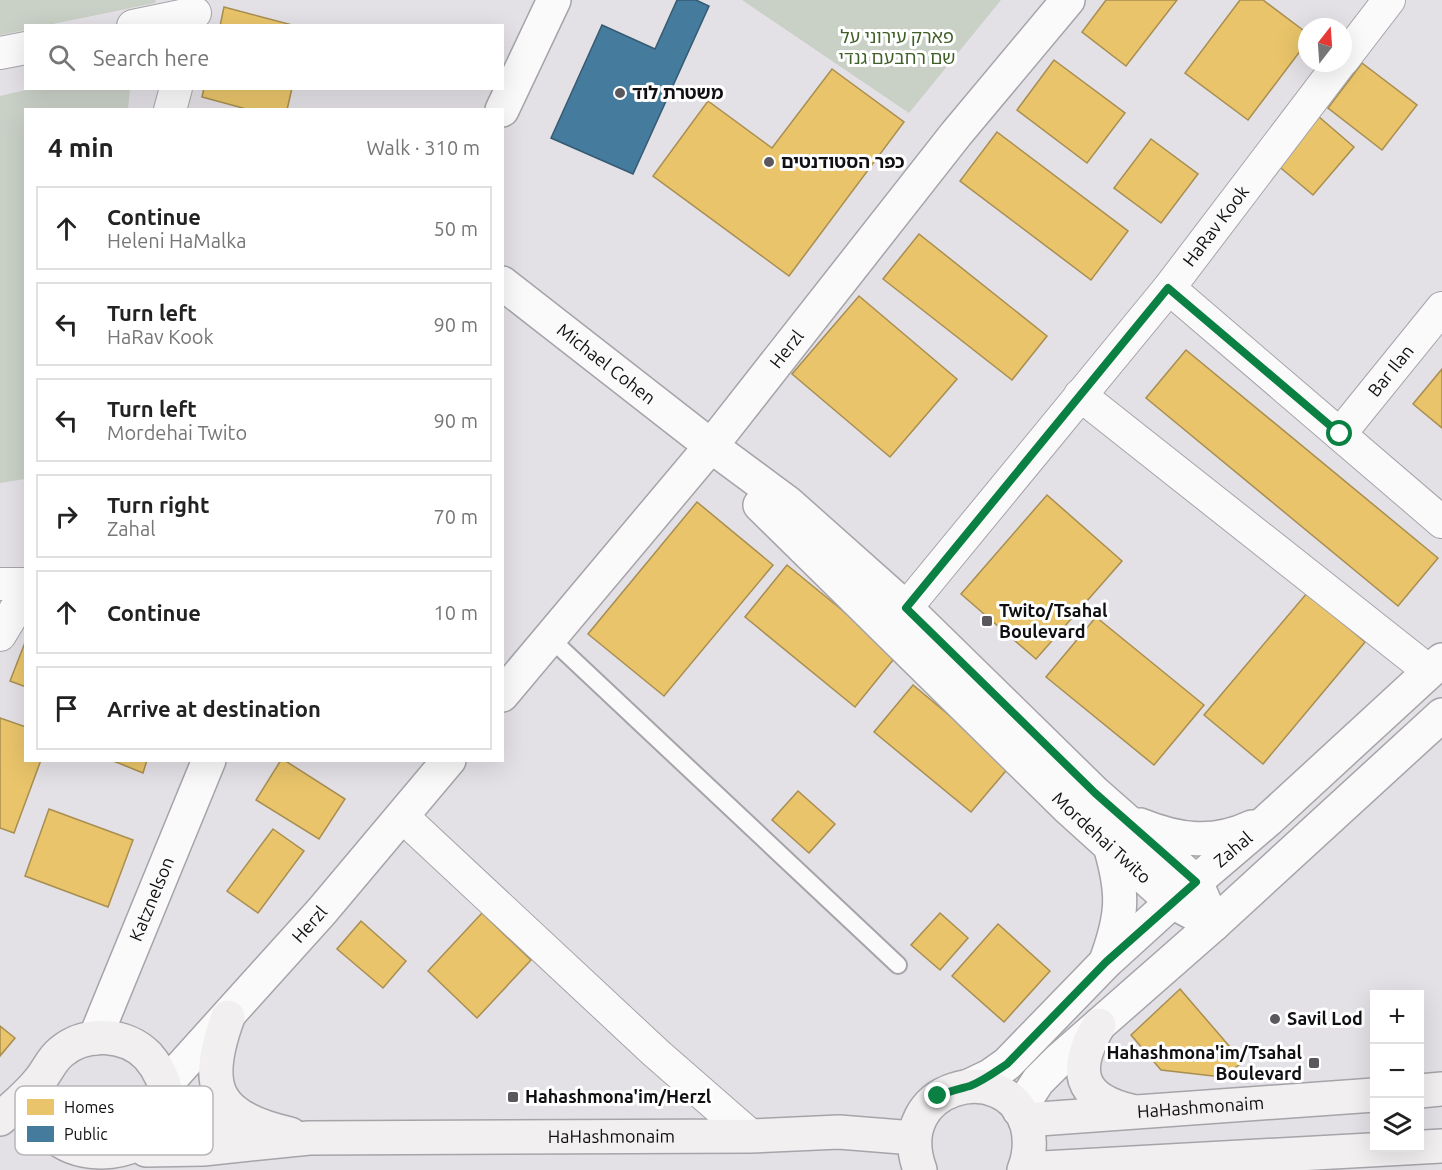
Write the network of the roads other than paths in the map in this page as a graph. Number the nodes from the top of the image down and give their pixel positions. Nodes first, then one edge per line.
1 (554, 0) edge
2 (1068, 0) edge
3 (1389, 0) edge
4 (195, 13) edge
5 (143, 24) edge
6 (24, 48) edge
7 (1352, 48) edge
8 (0, 53) edge
9 (1334, 72) edge
10 (175, 90) edge
11 (171, 108) edge
12 (503, 108) edge
13 (504, 285) edge
14 (1168, 288) junction
15 (1442, 308) edge
16 (1080, 395) junction
17 (1340, 434) junction
18 (711, 446) junction
19 (1442, 522) edge
20 (0, 584) edge
21 (24, 584) edge
22 (24, 595) edge
23 (906, 608) junction
24 (0, 635) edge
25 (550, 638) junction
26 (1436, 666) edge
27 (504, 693) edge
28 (1442, 715) edge
29 (208, 762) edge
30 (447, 762) edge
31 (403, 817) junction
32 (1268, 820) junction
33 (1117, 832) junction
34 (1184, 892) junction
35 (1214, 924) junction
36 (1106, 962) junction
37 (898, 965) dead end
38 (228, 1017) junction
39 (1099, 1025) junction
40 (96, 1038) junction
41 (40, 1080) junction
42 (34, 1086) edge
43 (39, 1086) edge
44 (164, 1086) edge
45 (172, 1086) edge
46 (969, 1086) junction
47 (1442, 1089) edge
48 (1424, 1091) edge
49 (1370, 1095) edge
50 (15, 1104) edge
51 (1135, 1112) junction
52 (1022, 1115) junction
53 (0, 1119) edge
54 (213, 1125) edge
55 (751, 1136) junction
56 (309, 1138) junction
57 (914, 1138) junction
58 (1442, 1146) edge
59 (213, 1148) edge
60 (65, 1155) edge
61 (139, 1155) edge
62 (93, 1169) edge
63 (1024, 1169) edge
64 (920, 1170) edge

1 - 12 street
2 - 18 street, Herzl
3 - 7 street, HaRav Kook
4 - 5 street
6 - 8 street
9 - 14 street, HaRav Kook
10 - 11 street
13 - 18 street, Michael Cohen
14 - 16 street, HaRav Kook
14 - 17 street
15 - 17 street, Bar Ilan
16 - 23 street, HaRav Kook
16 - 26 street
17 - 19 street
18 - 23 street, Mordehai Twito
18 - 25 street, Herzl
18 - 33 street, Mordehai Twito
20 - 21 street
22 - 24 street
23 - 33 street, Mordehai Twito
25 - 27 street, Herzl
25 - 37 lane
26 - 32 street, Zahal
28 - 35 street
29 - 40 street, Katznelson
30 - 31 street, Herzl
31 - 38 street, Herzl
31 - 55 street
32 - 33 street
32 - 34 street, Zahal
33 - 34 street, Mordehai Twito
33 - 36 street
34 - 35 street, Mordehai Twito
34 - 36 street, Zahal
35 - 39 street
36 - 46 street, Zahal
38 - 45 street, Herzl
38 - 56 main road
39 - 51 main road
39 - 52 street
40 - 41 main road
40 - 44 main road
41 - 42 main road
41 - 43 main road
46 - 52 main road
46 - 57 main road
47 - 48 main road
49 - 51 main road, HaHashmonaim
50 - 53 main road
51 - 52 main road, HaHashmonaim
52 - 63 main road
54 - 56 main road, HaHashmonaim
55 - 56 main road, HaHashmonaim
55 - 57 main road, HaHashmonaim
56 - 59 main road, HaHashmonaim
57 - 64 main road
58 - 63 main road
60 - 62 main road
61 - 62 main road

